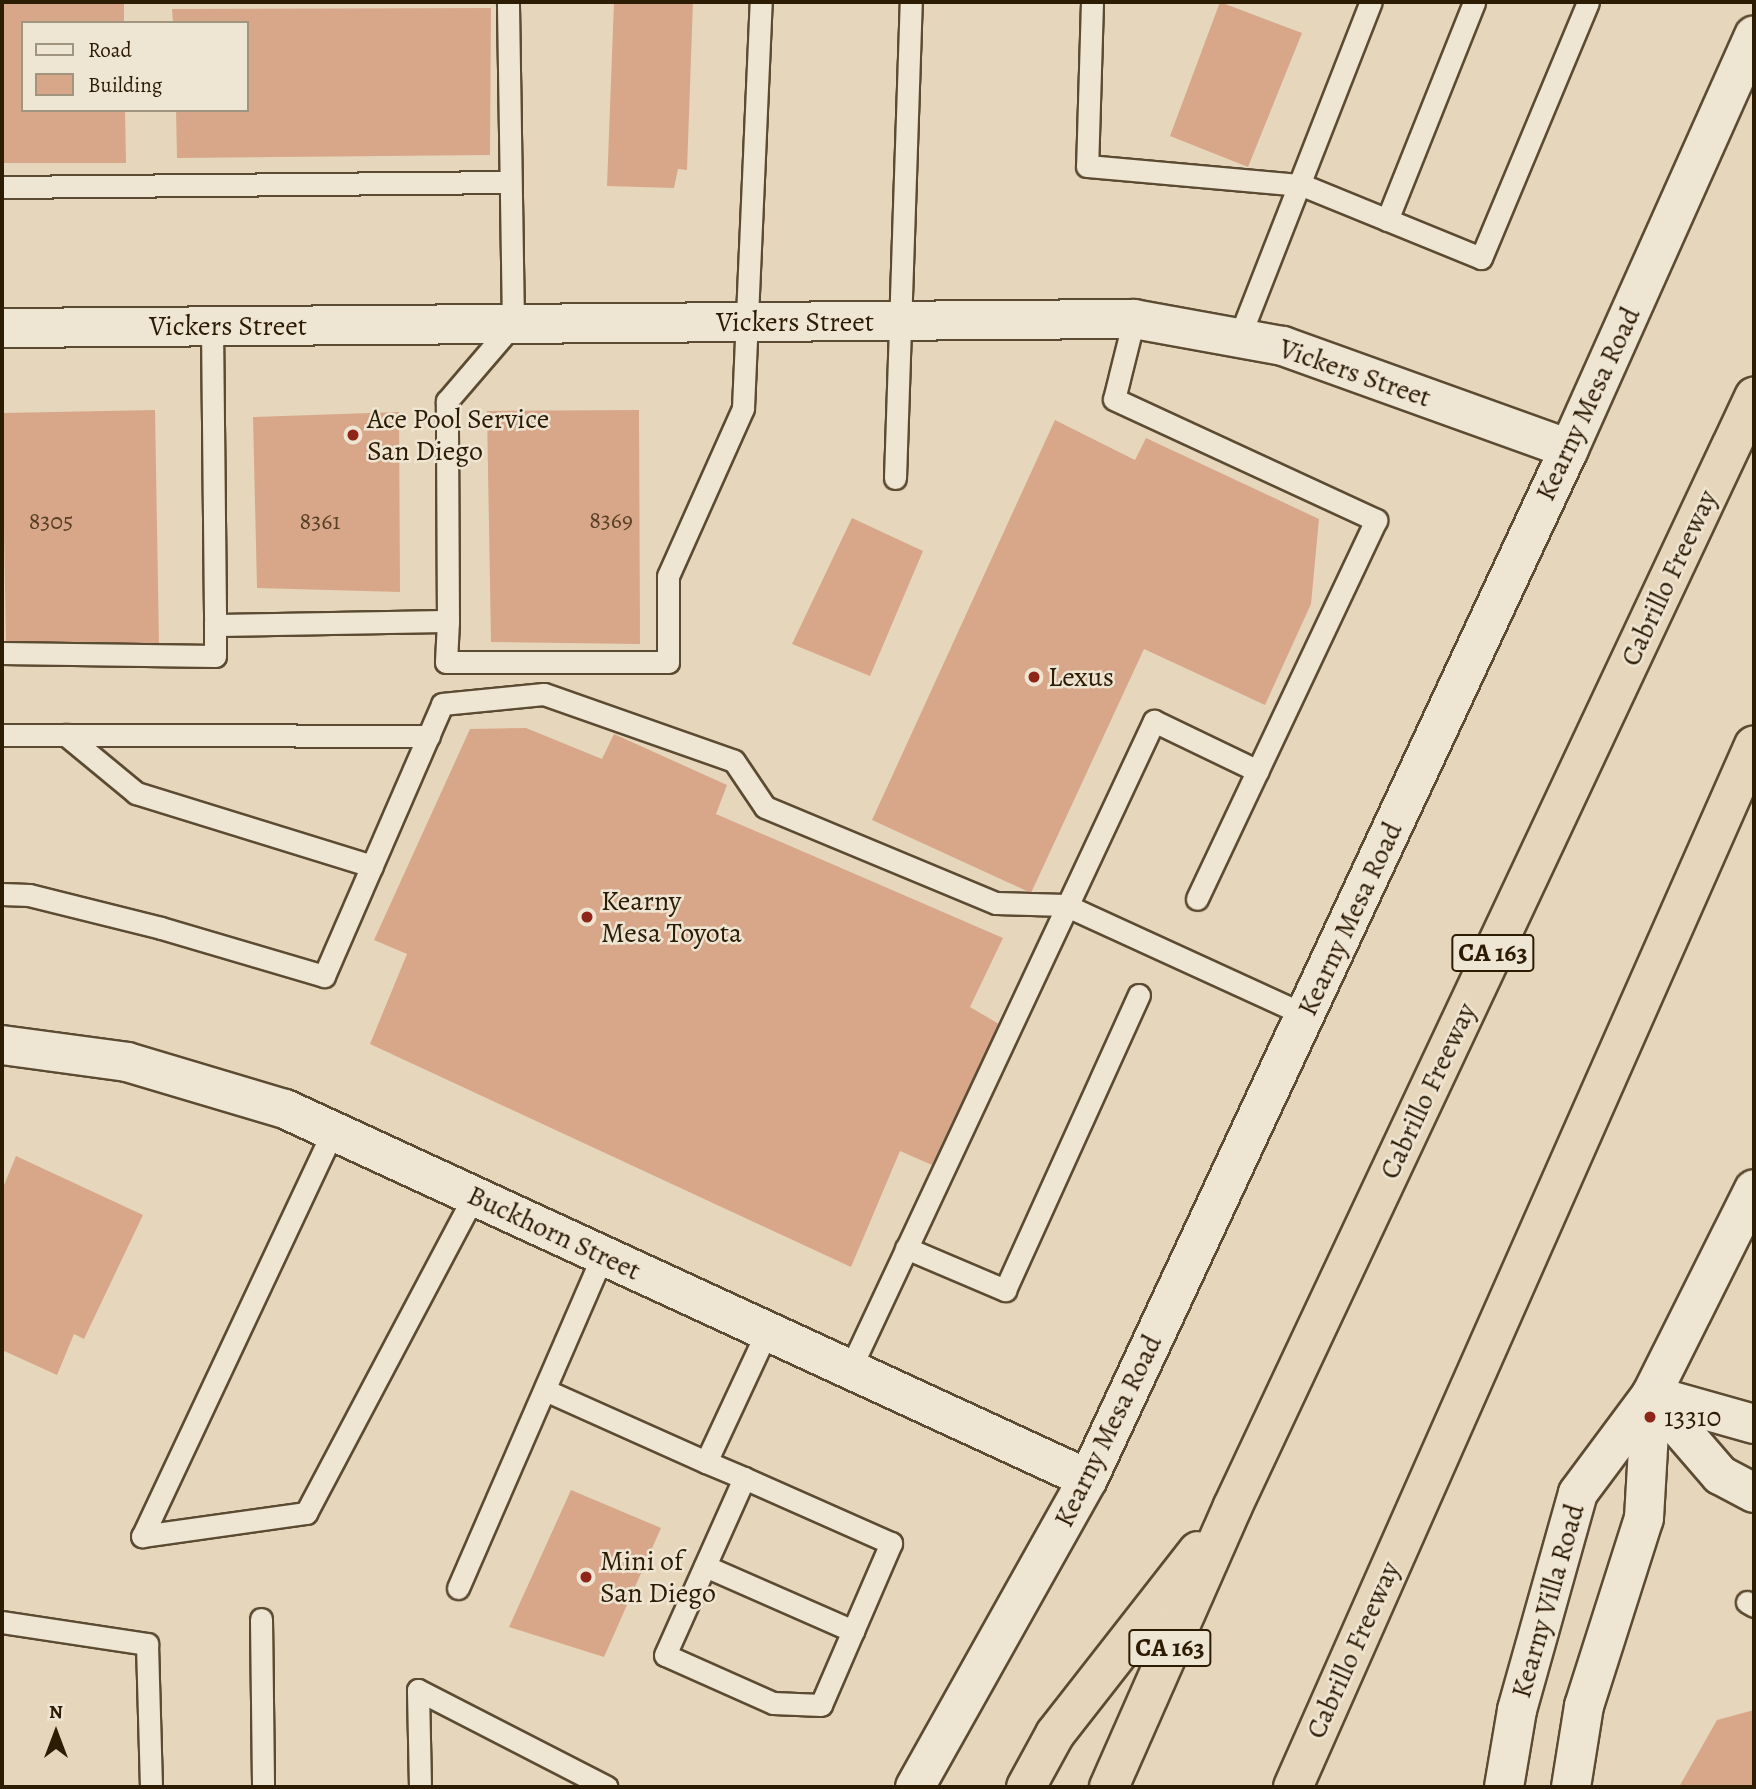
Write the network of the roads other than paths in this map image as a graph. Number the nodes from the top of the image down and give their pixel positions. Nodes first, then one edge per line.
1 (508, 2) edge
2 (761, 2) edge
3 (911, 2) edge
4 (1092, 2) edge
5 (1371, 2) edge
6 (1474, 2) edge
7 (1588, 2) edge
8 (1754, 35) edge
9 (510, 182) junction
10 (1302, 185) junction
11 (2, 187) edge
12 (1387, 220) junction
13 (1134, 319) junction
14 (898, 321) junction
15 (749, 322) junction
16 (513, 324) junction
17 (212, 327) junction
18 (2, 328) edge
19 (1239, 338) junction
20 (1754, 397) edge
21 (1569, 449) junction
22 (895, 478) dead end
23 (448, 621) junction
24 (215, 625) junction
25 (2, 653) edge
26 (2, 735) edge
27 (66, 735) junction
28 (429, 736) junction
29 (1754, 744) edge
30 (1258, 771) junction
31 (372, 866) junction
32 (2, 894) edge
33 (1197, 899) dead end
34 (1065, 905) junction
35 (1139, 995) dead end
36 (1305, 1015) junction
37 (2, 1045) edge
38 (333, 1131) junction
39 (1754, 1189) edge
40 (474, 1196) junction
41 (906, 1248) junction
42 (603, 1255) junction
43 (767, 1331) junction
44 (850, 1369) junction
45 (545, 1390) junction
46 (1651, 1395) junction
47 (1754, 1424) edge
48 (706, 1462) junction
49 (744, 1478) junction
50 (1088, 1479) junction
51 (1754, 1493) edge
52 (1232, 1508) junction
53 (705, 1566) junction
54 (458, 1588) dead end
55 (261, 1619) dead end
56 (2, 1622) edge
57 (853, 1631) junction
58 (150, 1787) edge
59 (263, 1787) edge
60 (420, 1787) edge
61 (607, 1787) edge
62 (915, 1787) edge
63 (1026, 1787) edge
64 (1109, 1787) edge
65 (1293, 1787) edge
66 (1504, 1787) edge
67 (1571, 1787) edge

1 - 9 lane
2 - 15 lane
3 - 14 lane
4 - 10 lane
5 - 10 lane
6 - 12 lane
7 - 12 lane
8 - 21 street, Kearny Mesa Road
9 - 11 lane
9 - 16 lane
10 - 12 lane
10 - 19 lane
13 - 14 street, Vickers Street
13 - 19 street, Vickers Street
13 - 30 lane
14 - 15 street, Vickers Street
14 - 22 lane
15 - 16 street, Vickers Street
15 - 23 lane
16 - 17 street, Vickers Street
16 - 23 lane
17 - 18 street, Vickers Street
17 - 24 lane
19 - 21 street, Vickers Street
20 - 52 highway, Cabrillo Freeway / CA 163
21 - 36 street, Kearny Mesa Road
23 - 24 lane
24 - 25 lane
26 - 27 lane
27 - 28 lane
27 - 31 lane
28 - 31 lane
28 - 34 lane
29 - 65 highway, Cabrillo Freeway
30 - 33 lane
30 - 34 lane
31 - 32 lane
34 - 36 lane
34 - 41 lane
35 - 41 lane
36 - 50 street, Kearny Mesa Road
37 - 38 street, Buckhorn Street
38 - 40 street, Buckhorn Street
38 - 40 lane
39 - 46 street, Kearny Villa Road
40 - 42 street, Buckhorn Street
41 - 44 lane
42 - 43 street, Buckhorn Street
42 - 45 lane
43 - 44 street, Buckhorn Street
43 - 48 lane
44 - 50 street, Buckhorn Street
45 - 48 lane
45 - 54 lane
46 - 47 street
46 - 51 street
46 - 66 street, Kearny Villa Road
46 - 67 street, Kearny Villa Road
48 - 49 lane
49 - 53 lane
49 - 57 lane
50 - 62 street, Kearny Mesa Road
52 - 63 highway
52 - 64 highway, Cabrillo Freeway / CA 163
53 - 57 lane
53 - 57 lane
55 - 59 lane
56 - 58 lane
60 - 61 lane

